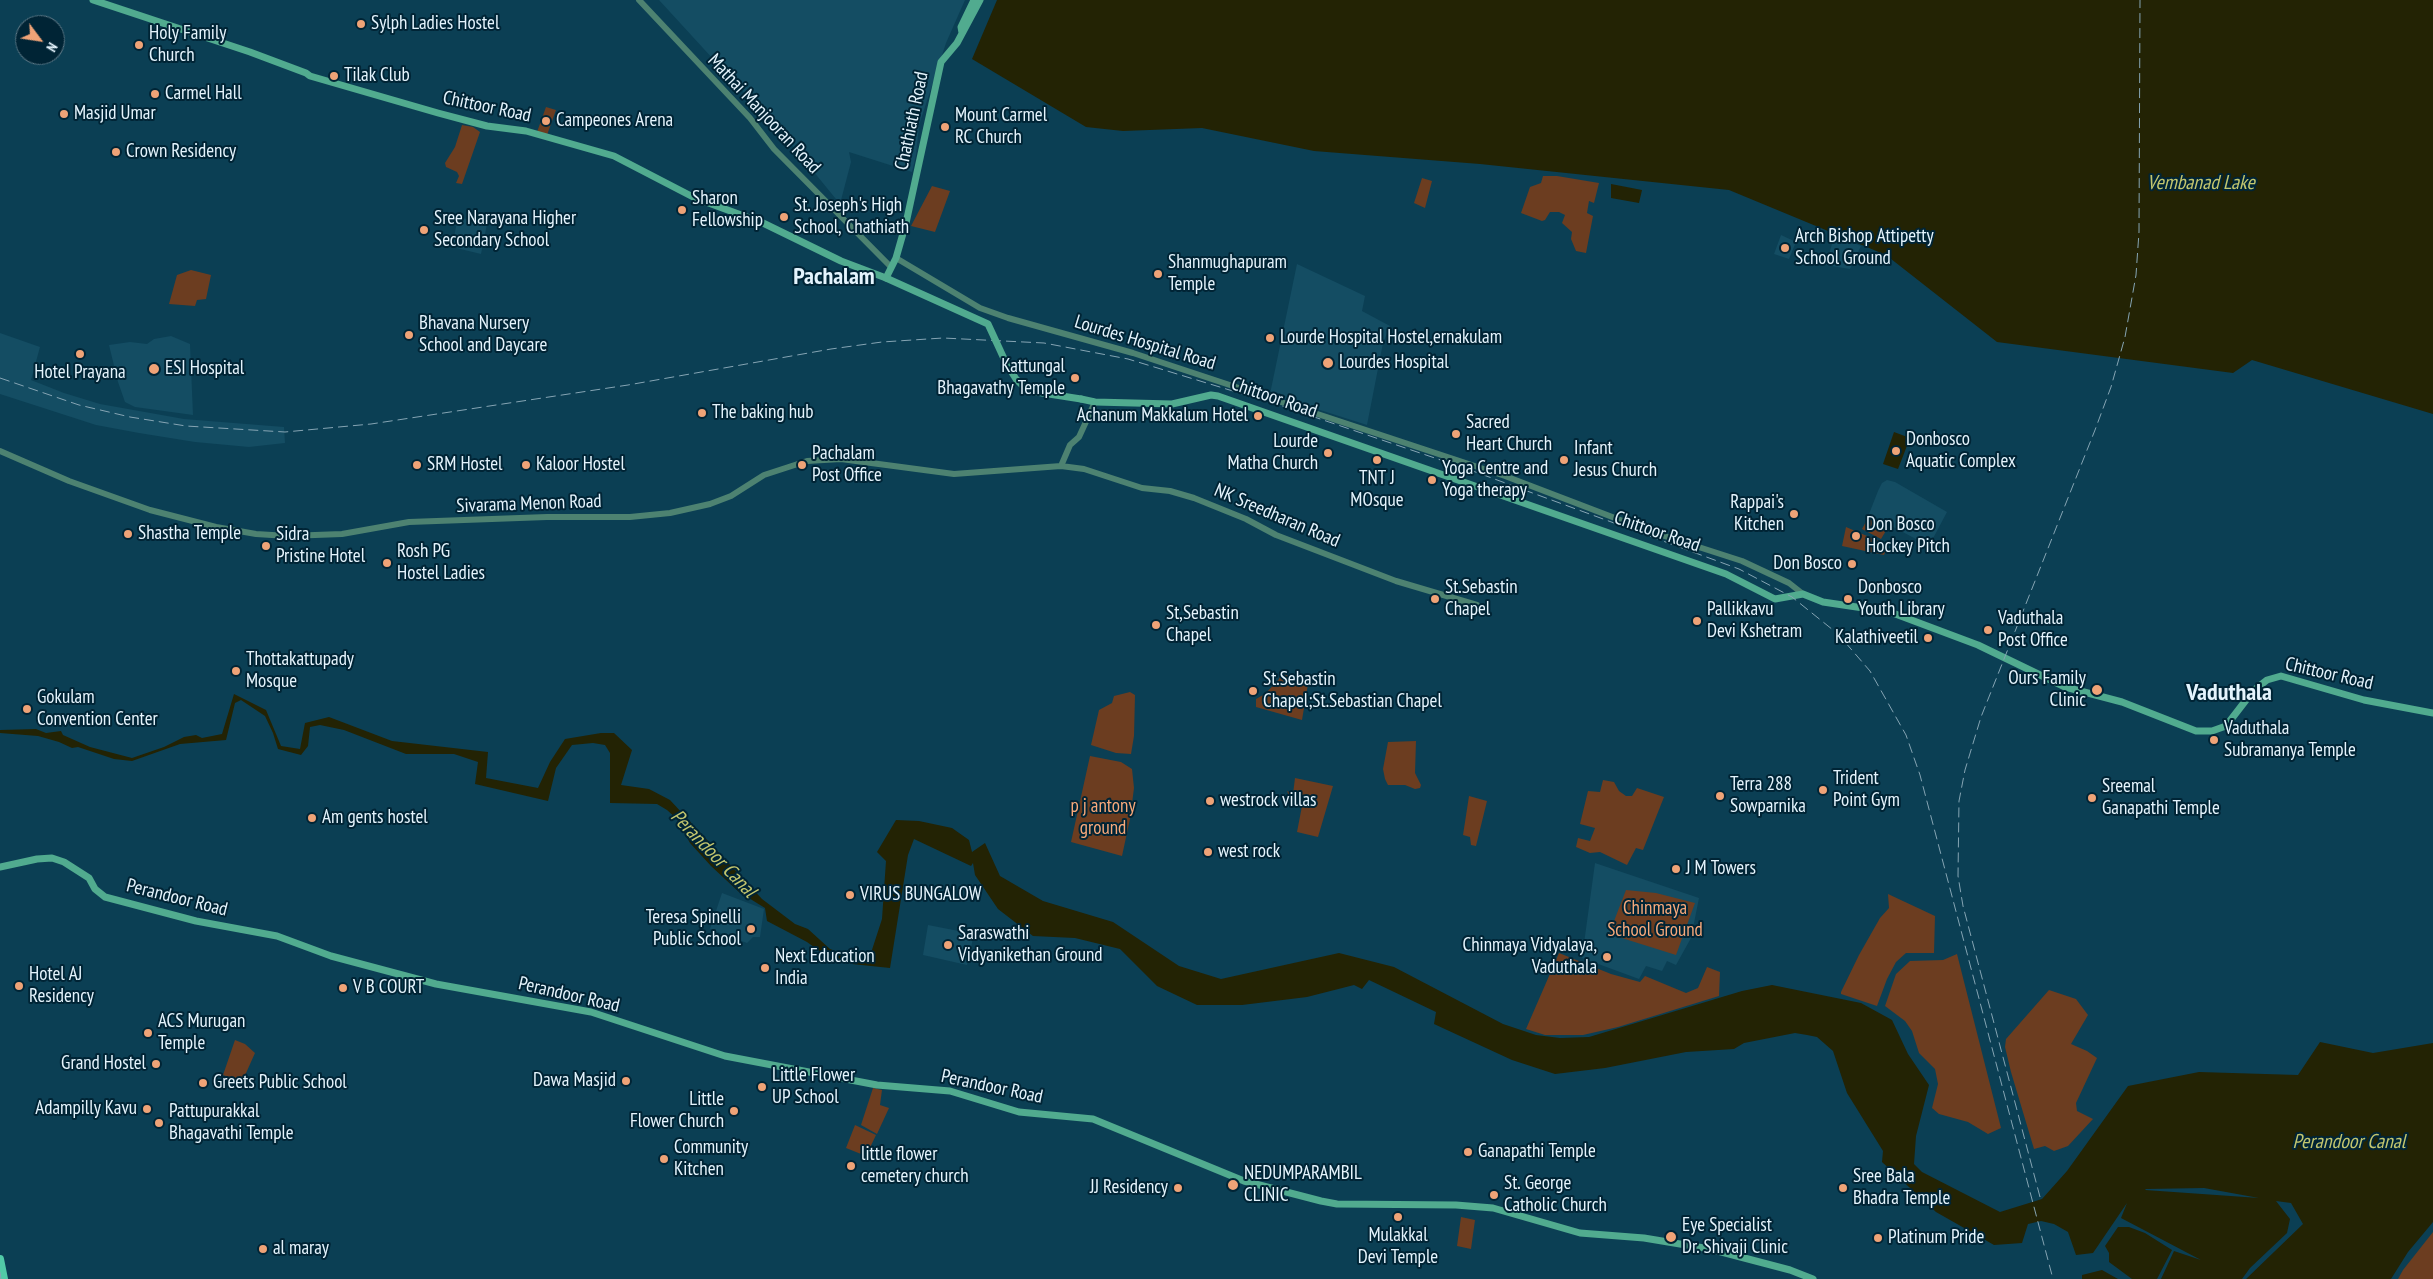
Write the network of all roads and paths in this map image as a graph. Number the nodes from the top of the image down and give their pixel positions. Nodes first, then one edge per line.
1 (93, 0) edge
2 (639, 0) edge
3 (974, 2) edge
4 (896, 258) junction
5 (891, 267) junction
6 (886, 278) junction
7 (1095, 402) junction
8 (0, 451) edge
9 (1062, 466) junction
10 (1803, 594) junction
11 (1477, 604) dead end
12 (2433, 713) edge
13 (0, 867) edge
14 (0, 1259) edge
15 (4, 1279) edge
16 (1813, 1279) edge

1 - 6 main road, Chittoor Road
2 - 5 street, Mathai Manjooran Road
3 - 4 main road, Chathiath Road
4 - 5 main road, Chathiath Road
4 - 10 street, Lourdes Hospital Road
5 - 6 main road, Chathiath Road
6 - 7 main road, Chittoor Road, bridge
7 - 9 street
7 - 10 main road, Chittoor Road
8 - 9 street, Sivarama Menon Road
9 - 11 street, NK Sreedharan Road
10 - 12 main road, Chittoor Road
13 - 16 main road, Perandoor Road
14 - 15 main road

